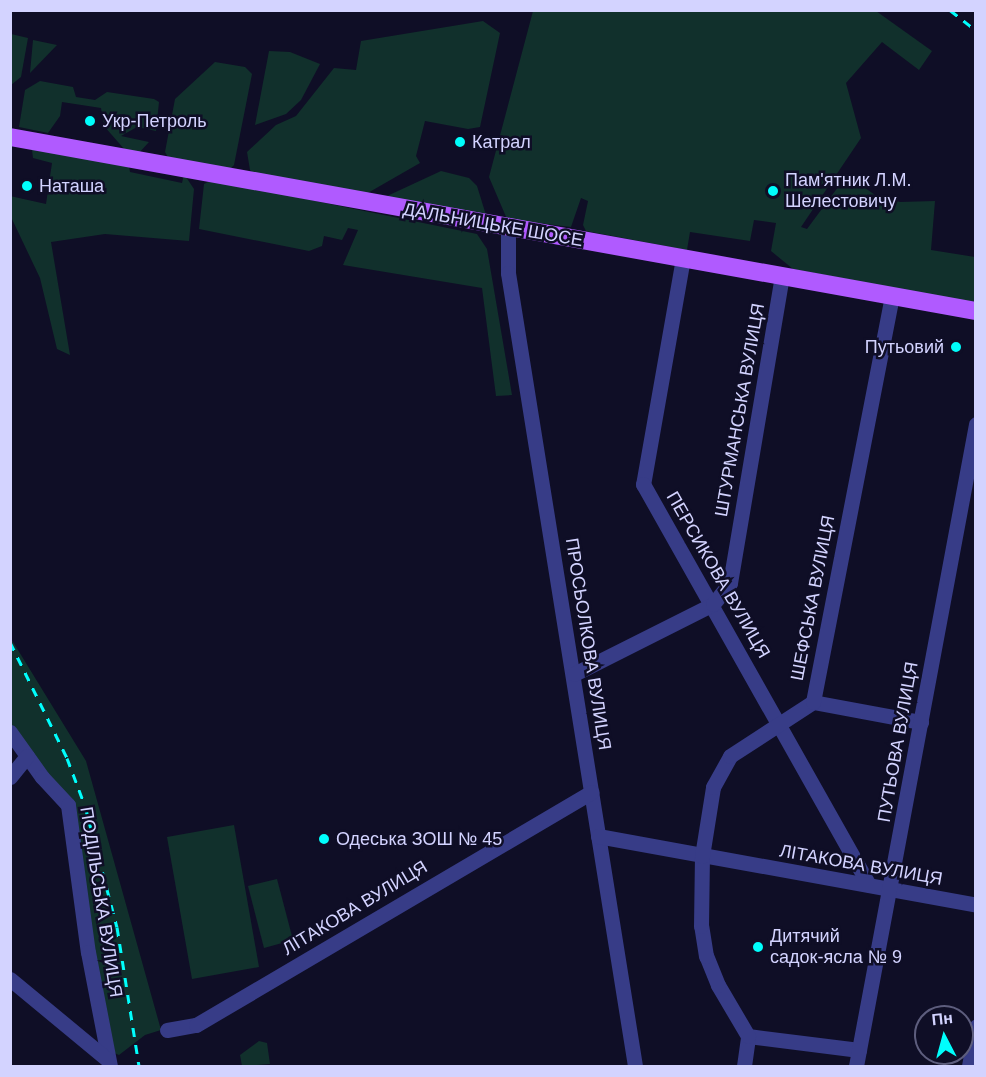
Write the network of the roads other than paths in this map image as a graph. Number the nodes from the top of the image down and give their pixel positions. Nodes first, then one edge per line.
1 (10, 137) edge
2 (508, 228) junction
3 (683, 258) junction
4 (782, 276) junction
5 (892, 296) junction
6 (975, 311) edge
7 (975, 424) edge
8 (713, 604) junction
9 (574, 674) junction
10 (813, 702) junction
11 (779, 721) junction
12 (921, 722) junction
13 (10, 732) edge
14 (27, 756) junction
15 (10, 777) edge
16 (591, 792) junction
17 (598, 836) junction
18 (702, 856) junction
19 (869, 885) junction
20 (891, 891) junction
21 (975, 905) edge
22 (10, 979) edge
23 (975, 1027) edge
24 (167, 1030) dead end
25 (748, 1036) junction
26 (859, 1050) junction
27 (109, 1063) edge
28 (635, 1066) edge
29 (744, 1066) edge
30 (856, 1066) edge
31 (969, 1066) edge

1 - 2 main road, ДАЛЬНИЦЬКЕ ШОСЕ
2 - 3 main road, ДАЛЬНИЦЬКЕ ШОСЕ
2 - 9 street, ПРОСЬОЛКОВА ВУЛИЦЯ
3 - 4 main road, ДАЛЬНИЦЬКЕ ШОСЕ
3 - 8 street, ПЕРСИКОВА ВУЛИЦЯ
4 - 5 main road, ДАЛЬНИЦЬКЕ ШОСЕ
4 - 8 street, ШТУРМАНСЬКА ВУЛИЦЯ
5 - 6 main road, ДАЛЬНИЦЬКЕ ШОСЕ
5 - 10 street, ШЕФСЬКА ВУЛИЦЯ
7 - 12 street, ПУТЬОВА ВУЛИЦЯ
8 - 9 street, ШТУРМАНСЬКА ВУЛИЦЯ
8 - 11 street, ПЕРСИКОВА ВУЛИЦЯ
9 - 16 street, ПРОСЬОЛКОВА ВУЛИЦЯ
10 - 11 street, ШЕФСЬКА ВУЛИЦЯ
10 - 12 street
11 - 18 street, ШЕФСЬКА ВУЛИЦЯ
11 - 19 street, ПЕРСИКОВА ВУЛИЦЯ
12 - 20 street, ПУТЬОВА ВУЛИЦЯ
13 - 14 street, ПОДІЛЬСЬКА ВУЛИЦЯ
14 - 15 street
14 - 27 street, ПОДІЛЬСЬКА ВУЛИЦЯ
16 - 17 street, ПРОСЬОЛКОВА ВУЛИЦЯ
16 - 24 street, ЛІТАКОВА ВУЛИЦЯ
17 - 18 street, ЛІТАКОВА ВУЛИЦЯ
17 - 28 street, ПРОСЬОЛКОВА ВУЛИЦЯ
18 - 19 street, ЛІТАКОВА ВУЛИЦЯ
18 - 25 street, ШЕФСЬКА ВУЛИЦЯ
19 - 20 street, ЛІТАКОВА ВУЛИЦЯ
20 - 21 street, ЛІТАКОВА ВУЛИЦЯ
20 - 26 street, ПУТЬОВА ВУЛИЦЯ
22 - 27 street
23 - 31 street
25 - 26 street
25 - 29 street
26 - 30 street, ПУТЬОВА ВУЛИЦЯ

